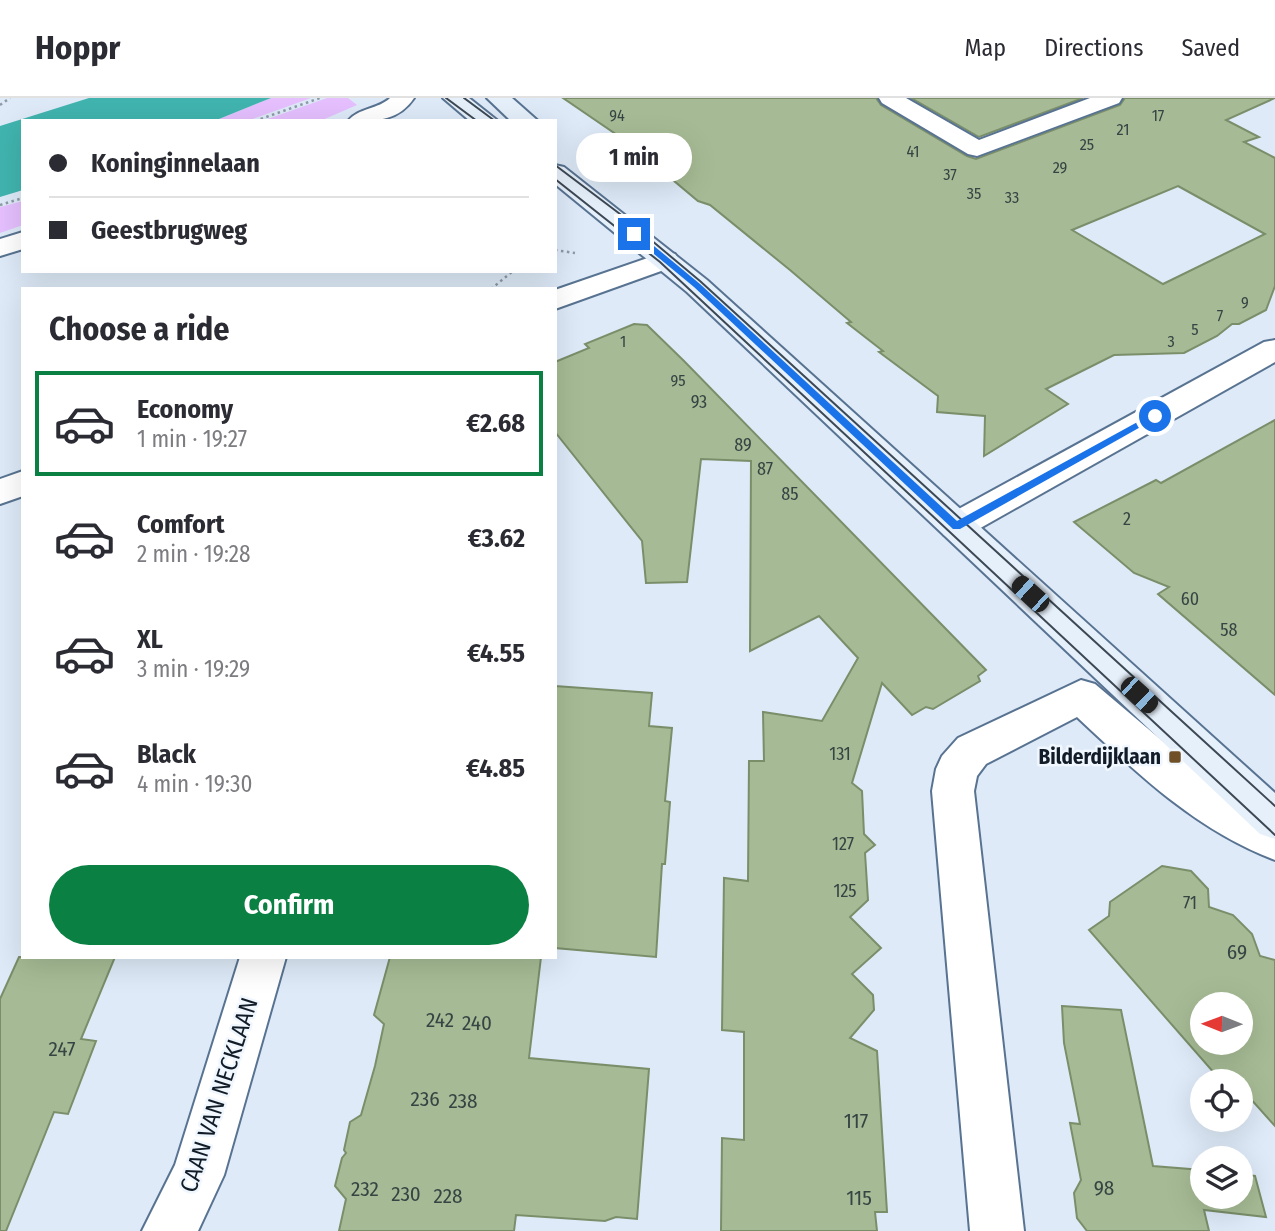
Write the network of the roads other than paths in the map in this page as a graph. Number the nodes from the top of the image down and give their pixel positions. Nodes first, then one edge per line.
1 (403, 98) edge
2 (454, 98) edge
3 (498, 98) edge
4 (890, 98) edge
5 (1111, 98) edge
6 (365, 119) edge
7 (483, 119) edge
8 (524, 119) edge
9 (557, 148) edge
10 (557, 174) edge
11 (624, 225) junction
12 (21, 241) edge
13 (0, 248) edge
14 (665, 260) junction
15 (557, 299) edge
16 (1275, 349) edge
17 (21, 484) edge
18 (0, 492) edge
19 (956, 526) junction
20 (1275, 820) edge
21 (1275, 840) edge
22 (262, 959) edge
23 (169, 1231) edge
24 (997, 1231) edge

1 - 6 street
2 - 7 street
3 - 8 street
4 - 5 street
9 - 11 street
10 - 11 street
11 - 14 street
12 - 13 street
14 - 15 street
14 - 19 street
16 - 19 street
17 - 18 street
19 - 20 street
21 - 24 street
22 - 23 street, CAAN VAN NECKLAAN

